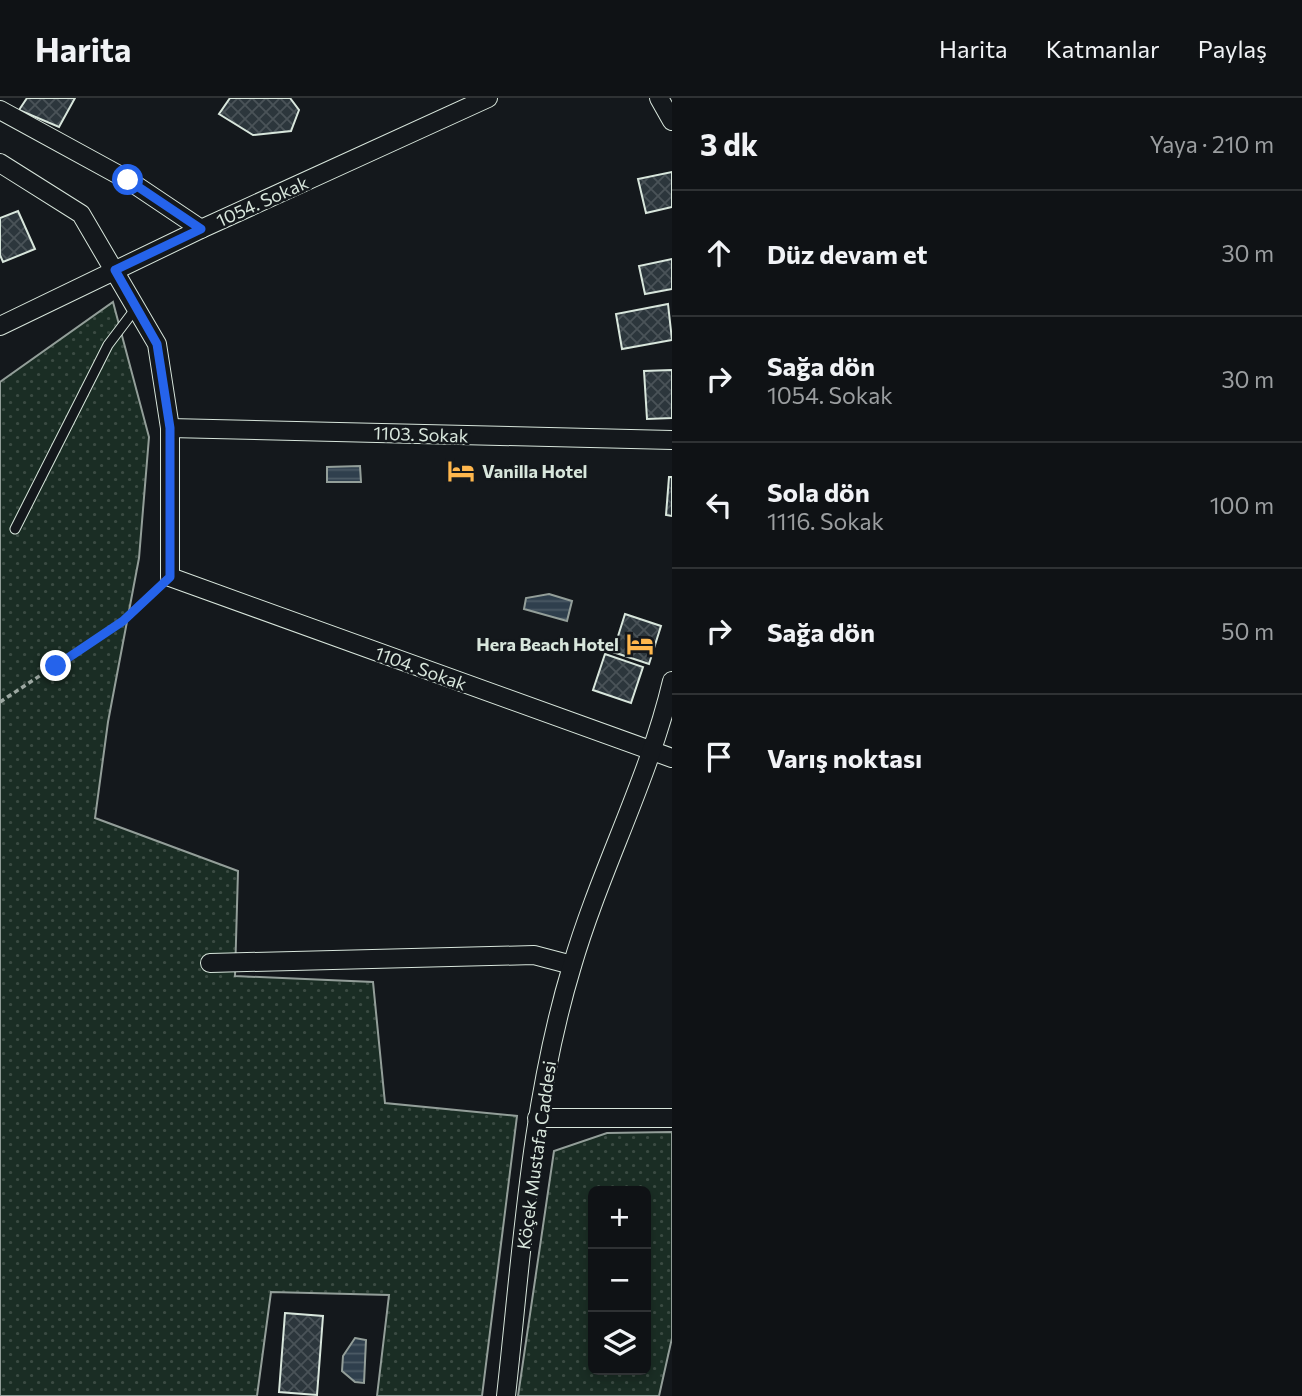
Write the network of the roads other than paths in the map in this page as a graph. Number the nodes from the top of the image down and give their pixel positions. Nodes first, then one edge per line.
1 (488, 98) edge
2 (659, 98) edge
3 (0, 110) edge
4 (672, 121) edge
5 (0, 163) edge
6 (201, 229) junction
7 (115, 270) junction
8 (136, 307) junction
9 (0, 326) edge
10 (170, 428) junction
11 (672, 440) edge
12 (15, 529) dead end
13 (672, 681) edge
14 (650, 752) junction
15 (672, 758) edge
16 (210, 963) dead end
17 (572, 965) junction
18 (537, 1118) junction
19 (672, 1118) edge
20 (506, 1396) edge

1 - 6 street, 1054. Sokak
2 - 4 street
3 - 6 street
5 - 7 street
6 - 7 street, 1054. Sokak
7 - 8 street
7 - 9 street, 1054. Sokak
8 - 10 street
8 - 12 lane
10 - 11 street, 1103. Sokak
10 - 14 street, 1104. Sokak
13 - 14 street, Köçek Mustafa Caddesi
14 - 15 street, 1104. Sokak
14 - 17 street, Köçek Mustafa Caddesi
16 - 17 street
17 - 18 street, Köçek Mustafa Caddesi
18 - 19 street
18 - 20 street, Köçek Mustafa Caddesi

